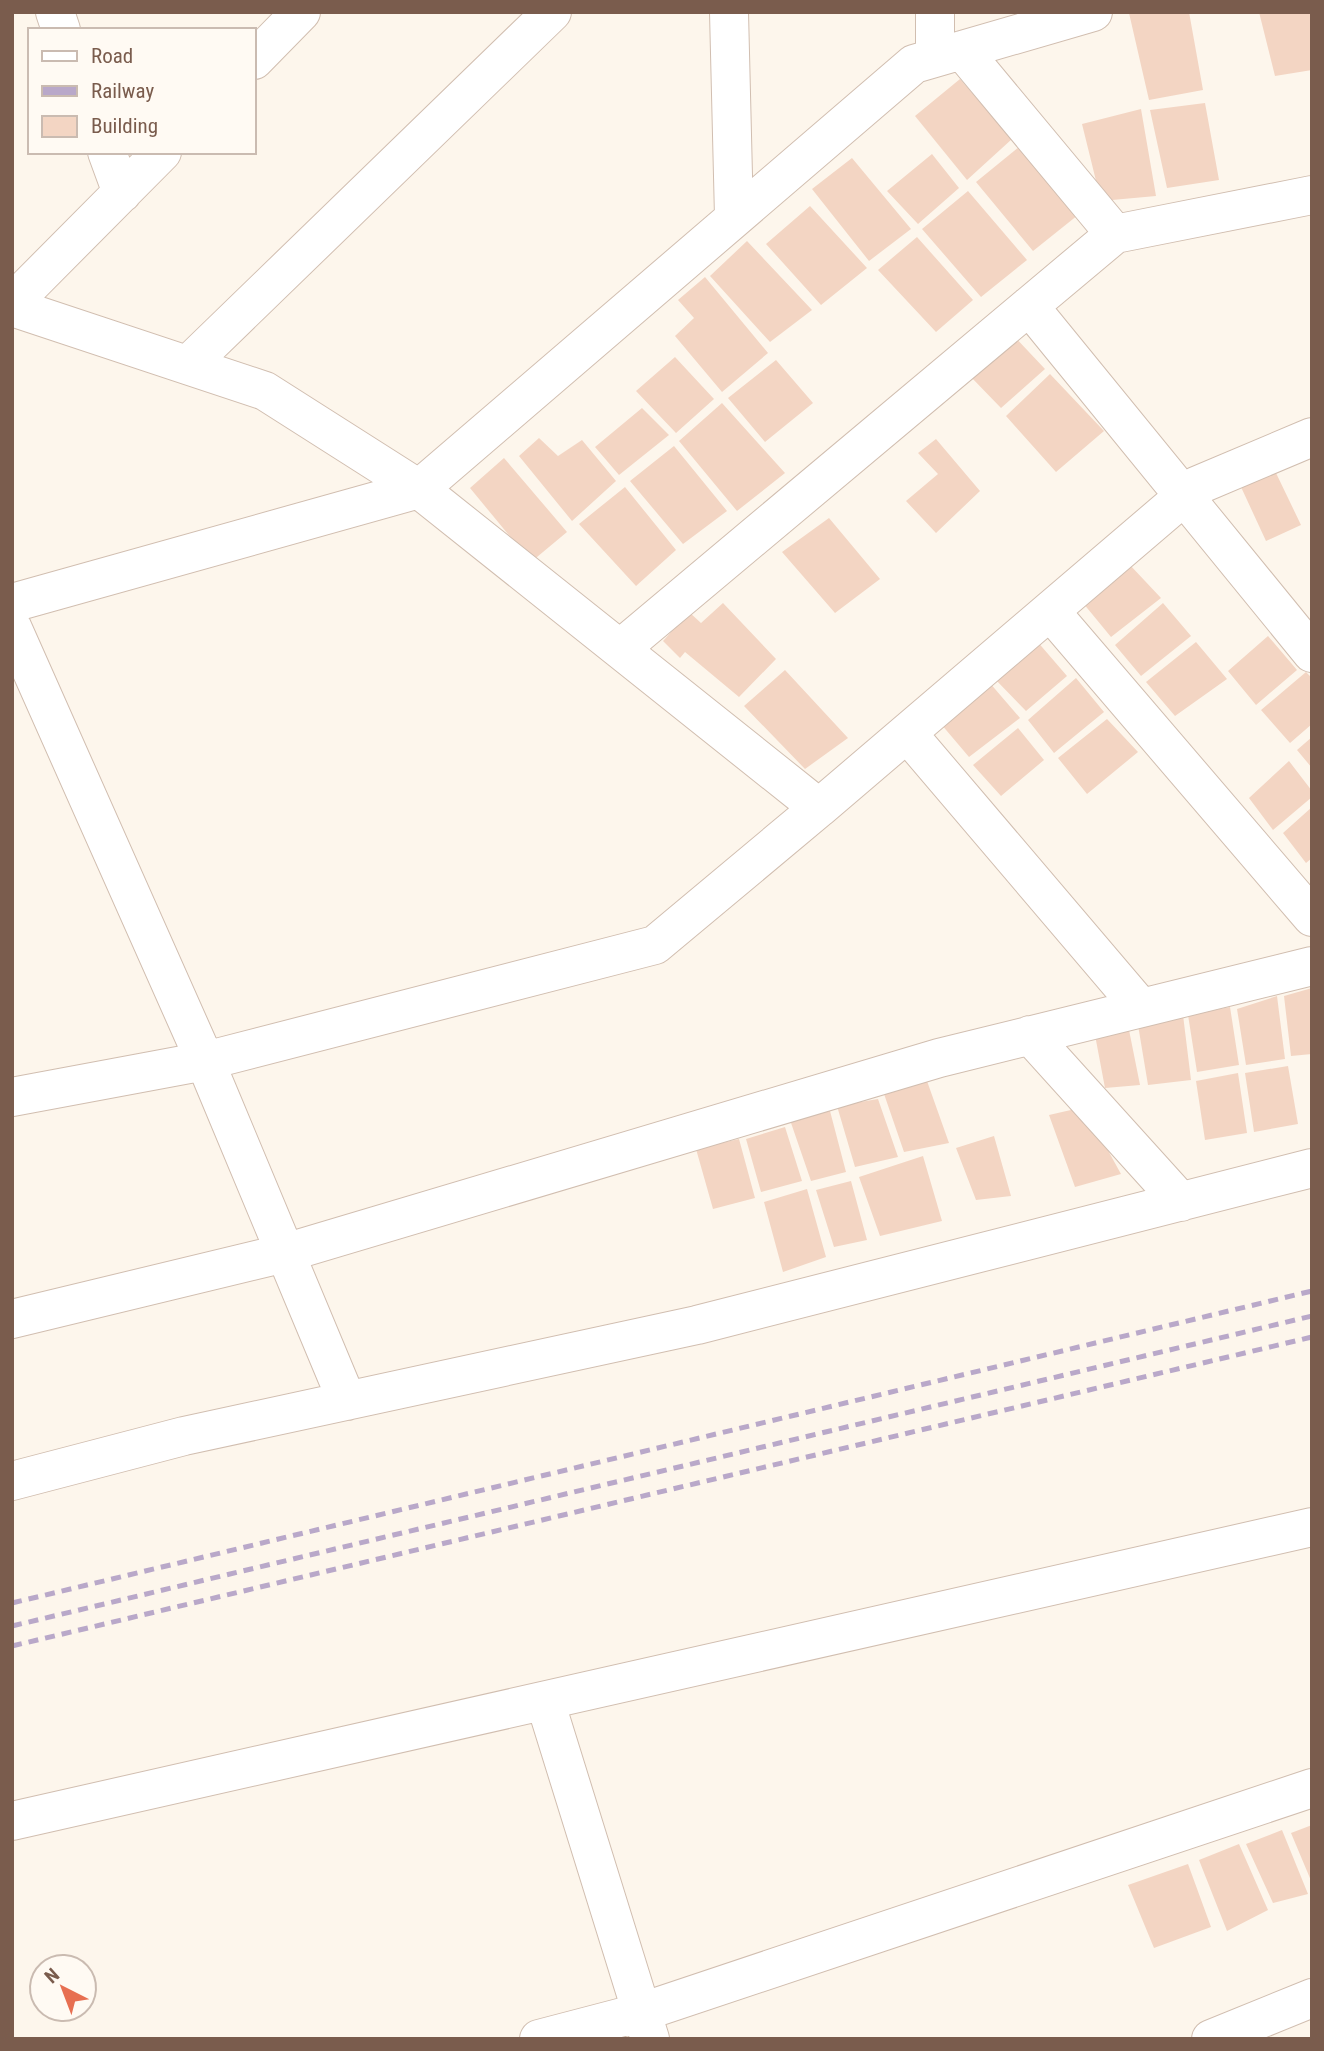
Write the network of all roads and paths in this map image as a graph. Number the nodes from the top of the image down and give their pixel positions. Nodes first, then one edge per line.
1 (301, 12) edge
2 (552, 12) edge
3 (729, 12) edge
4 (935, 12) edge
5 (1093, 12) edge
6 (948, 54) junction
7 (256, 58) edge
8 (108, 154) edge
9 (160, 154) edge
10 (122, 192) junction
11 (1312, 195) edge
12 (734, 217) junction
13 (1115, 234) junction
14 (12, 305) edge
15 (1029, 306) junction
16 (188, 365) junction
17 (1312, 438) edge
18 (419, 489) junction
19 (1184, 496) junction
20 (12, 603) edge
21 (1050, 611) junction
22 (12, 627) edge
23 (1306, 635) edge
24 (620, 649) junction
25 (907, 733) junction
26 (819, 808) junction
27 (1312, 917) edge
28 (1312, 965) edge
29 (1141, 1008) junction
30 (1030, 1035) junction
31 (205, 1061) junction
32 (12, 1097) edge
33 (1312, 1168) edge
34 (1181, 1202) junction
35 (285, 1253) junction
36 (12, 1318) edge
37 (347, 1401) junction
38 (12, 1481) edge
39 (1312, 1527) edge
40 (545, 1700) junction
41 (1312, 1788) edge
42 (12, 1821) edge
43 (1312, 1997) edge
44 (646, 2025) edge
45 (539, 2039) edge
46 (1212, 2039) edge

1 - 7 street
2 - 16 street
3 - 12 street
4 - 6 street
5 - 6 street
6 - 12 street
6 - 13 street
8 - 10 street
9 - 10 street
10 - 14 street
11 - 13 street
12 - 18 street
13 - 15 street
14 - 16 street
15 - 19 street
15 - 24 street
16 - 18 street
17 - 19 street
18 - 20 street
18 - 24 street
19 - 21 street
19 - 23 street
21 - 25 street
21 - 27 street
22 - 31 street
24 - 26 street
25 - 26 street
25 - 29 street
26 - 31 street
28 - 29 street
29 - 30 street
30 - 34 street
30 - 35 street
31 - 32 street
31 - 35 street
33 - 34 street
34 - 37 street
35 - 36 street
35 - 37 street
37 - 38 street
39 - 40 street
40 - 42 street
40 - 44 street
41 - 44 street
43 - 46 street
44 - 45 street

